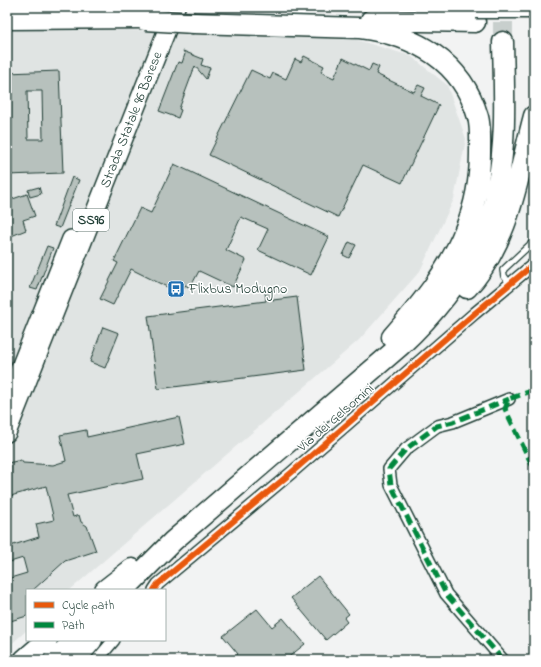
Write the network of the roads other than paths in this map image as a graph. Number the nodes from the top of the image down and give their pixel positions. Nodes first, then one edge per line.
1 (164, 7) edge
2 (176, 7) edge
3 (447, 7) edge
4 (534, 8) edge
5 (475, 15) edge
6 (7, 19) edge
7 (195, 21) junction
8 (534, 22) edge
9 (503, 42) tunnel mouth
10 (534, 116) edge
11 (534, 241) edge
12 (534, 264) edge
13 (510, 284) junction
14 (410, 336) junction
15 (355, 385) junction
16 (509, 399) dead end
17 (7, 400) edge
18 (7, 433) edge
19 (173, 541) junction
20 (149, 564) junction
21 (106, 589) edge
22 (125, 589) edge
23 (133, 589) edge
24 (155, 589) edge
25 (46, 641) edge
26 (74, 641) edge
27 (91, 641) edge
28 (113, 641) edge
29 (24, 660) edge
30 (54, 660) edge
31 (75, 660) edge
32 (97, 660) edge
33 (503, 660) edge

1 - 17 main road, Strada Statale 96 Barese / SS96
2 - 18 main road, Strada Statale 96 Barese / SS96
3 - 5 highway
4 - 5 highway, bridge
5 - 7 highway
5 - 8 highway
6 - 7 highway, bridge
7 - 15 highway
9 - 14 highway
10 - 14 highway
11 - 13 lane
12 - 13 street, Via dei Gelsomini
13 - 24 street, Via dei Gelsomini
14 - 15 highway
15 - 19 highway
16 - 33 street
19 - 20 highway
19 - 21 highway
20 - 22 highway
20 - 23 highway
25 - 29 highway
26 - 30 highway
27 - 31 highway
28 - 32 street

